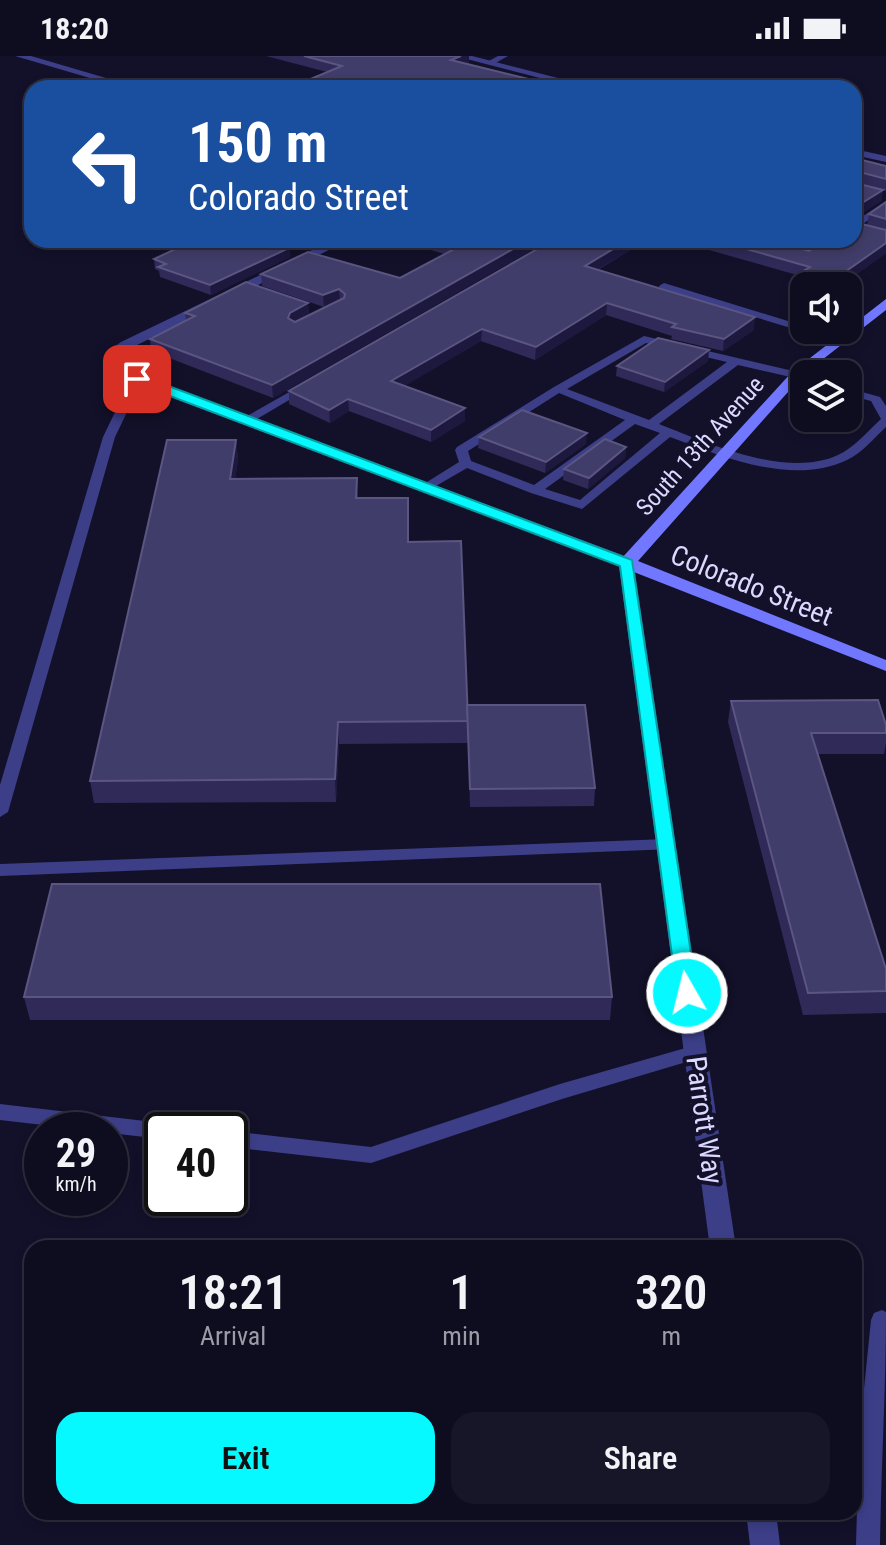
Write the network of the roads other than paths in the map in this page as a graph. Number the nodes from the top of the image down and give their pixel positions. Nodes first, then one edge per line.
1 (20, 56) edge
2 (460, 56) edge
3 (504, 56) edge
4 (489, 63) junction
5 (106, 80) edge
6 (559, 80) edge
7 (862, 154) edge
8 (886, 159) edge
9 (886, 204) edge
10 (862, 226) edge
11 (328, 248) edge
12 (664, 286) edge
13 (886, 303) edge
14 (862, 322) edge
15 (790, 325) edge
16 (836, 344) edge
17 (818, 360) edge
18 (736, 361) junction
19 (790, 374) edge
20 (137, 379) junction
21 (314, 381) edge
22 (790, 386) edge
23 (558, 389) junction
24 (862, 395) edge
25 (634, 419) junction
26 (886, 419) edge
27 (246, 420) junction
28 (650, 425) junction
29 (670, 431) junction
30 (728, 451) junction
31 (466, 463) junction
32 (425, 487) junction
33 (535, 490) junction
34 (627, 563) junction
35 (886, 666) edge
36 (0, 812) edge
37 (667, 845) junction
38 (0, 870) edge
39 (696, 1052) junction
40 (0, 1112) edge
41 (144, 1129) edge
42 (248, 1141) edge
43 (722, 1240) edge
44 (882, 1320) dead end
45 (862, 1510) edge
46 (762, 1520) edge
47 (765, 1545) edge
48 (868, 1545) edge

1 - 5 street
2 - 4 street
3 - 4 lane
4 - 6 street
7 - 8 street
9 - 10 lane
11 - 20 street, Colorado Street
12 - 15 lane
13 - 14 main road, South 13th Avenue
16 - 17 main road, South 13th Avenue
18 - 19 lane
18 - 23 lane
18 - 28 lane
20 - 27 street, Colorado Street
20 - 36 lane
21 - 27 lane
22 - 30 main road, South 13th Avenue
23 - 25 lane
23 - 31 lane
24 - 26 lane
25 - 28 lane
25 - 33 lane
26 - 30 lane
27 - 32 street, Colorado Street
28 - 29 lane
29 - 30 lane
29 - 33 lane
30 - 34 main road, South 13th Avenue
31 - 32 lane
31 - 33 lane
32 - 34 street, Colorado Street
34 - 35 main road, Colorado Street
34 - 37 street, Parrott Way
37 - 38 lane
37 - 39 street, Parrott Way
39 - 42 lane
39 - 43 street, Parrott Way
40 - 41 lane
44 - 45 lane
45 - 48 lane
46 - 47 street

